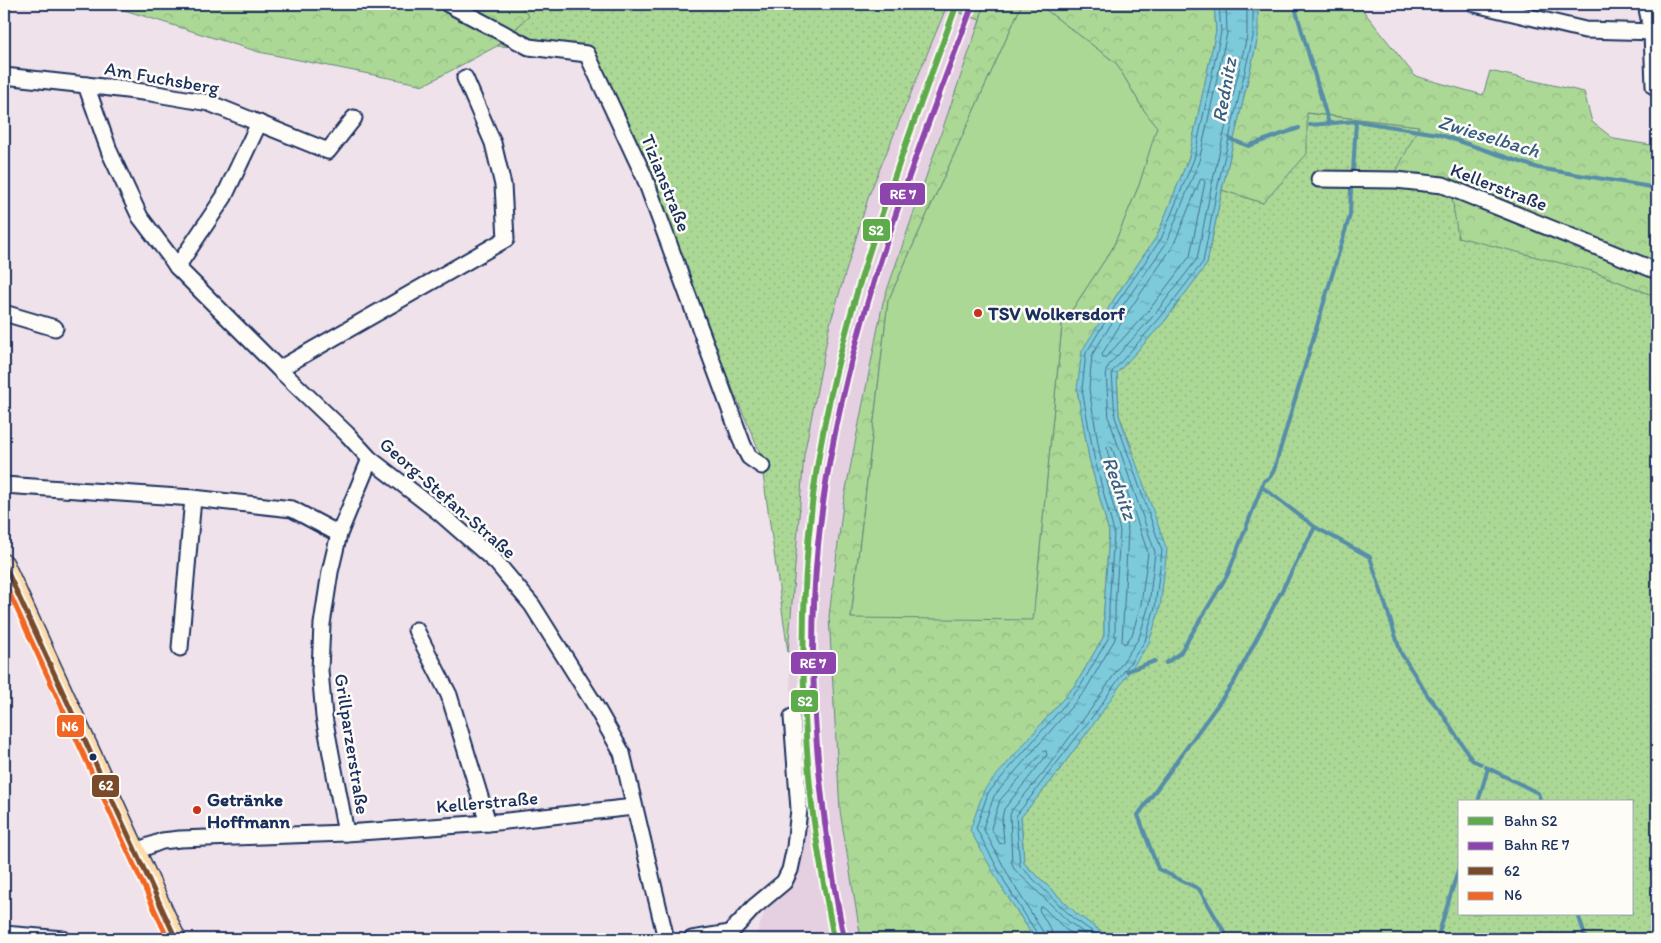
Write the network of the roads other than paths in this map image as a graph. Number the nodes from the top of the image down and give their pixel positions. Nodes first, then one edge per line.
1 (448, 4) edge
2 (1475, 4) edge
3 (1646, 4) edge
4 (1655, 32) edge
5 (4, 76) edge
6 (466, 78) dead end
7 (86, 85) junction
8 (1656, 87) edge
9 (354, 118) dead end
10 (259, 122) junction
11 (1319, 179) dead end
12 (177, 267) junction
13 (1657, 270) edge
14 (4, 314) edge
15 (55, 328) dead end
16 (279, 369) junction
17 (370, 459) junction
18 (762, 466) dead end
19 (4, 485) edge
20 (193, 498) junction
21 (339, 534) junction
22 (4, 564) edge
23 (416, 630) dead end
24 (180, 648) dead end
25 (792, 717) dead end
26 (634, 807) junction
27 (488, 823) junction
28 (346, 833) junction
29 (136, 851) junction
30 (4, 934) edge
31 (63, 939) edge
32 (176, 939) edge
33 (666, 939) edge
34 (692, 939) edge

1 - 18 street, Tizianstraße
2 - 4 street
3 - 4 street
4 - 8 street
5 - 7 street
6 - 16 street
7 - 10 street, Am Fuchsberg
7 - 12 street, Georg-Stefan-Straße
9 - 10 street, Am Fuchsberg
10 - 12 street
11 - 13 street, Kellerstraße
12 - 16 street, Georg-Stefan-Straße
14 - 15 street
16 - 17 street, Georg-Stefan-Straße
17 - 21 street, Grillparzerstraße
17 - 26 street, Georg-Stefan-Straße
19 - 20 street
20 - 21 street
20 - 24 street
21 - 28 street, Grillparzerstraße
22 - 29 main road
23 - 27 street
25 - 34 street
26 - 27 street, Kellerstraße
26 - 33 street, Georg-Stefan-Straße
27 - 28 street, Kellerstraße
28 - 29 street, Kellerstraße
29 - 32 main road
30 - 31 street

